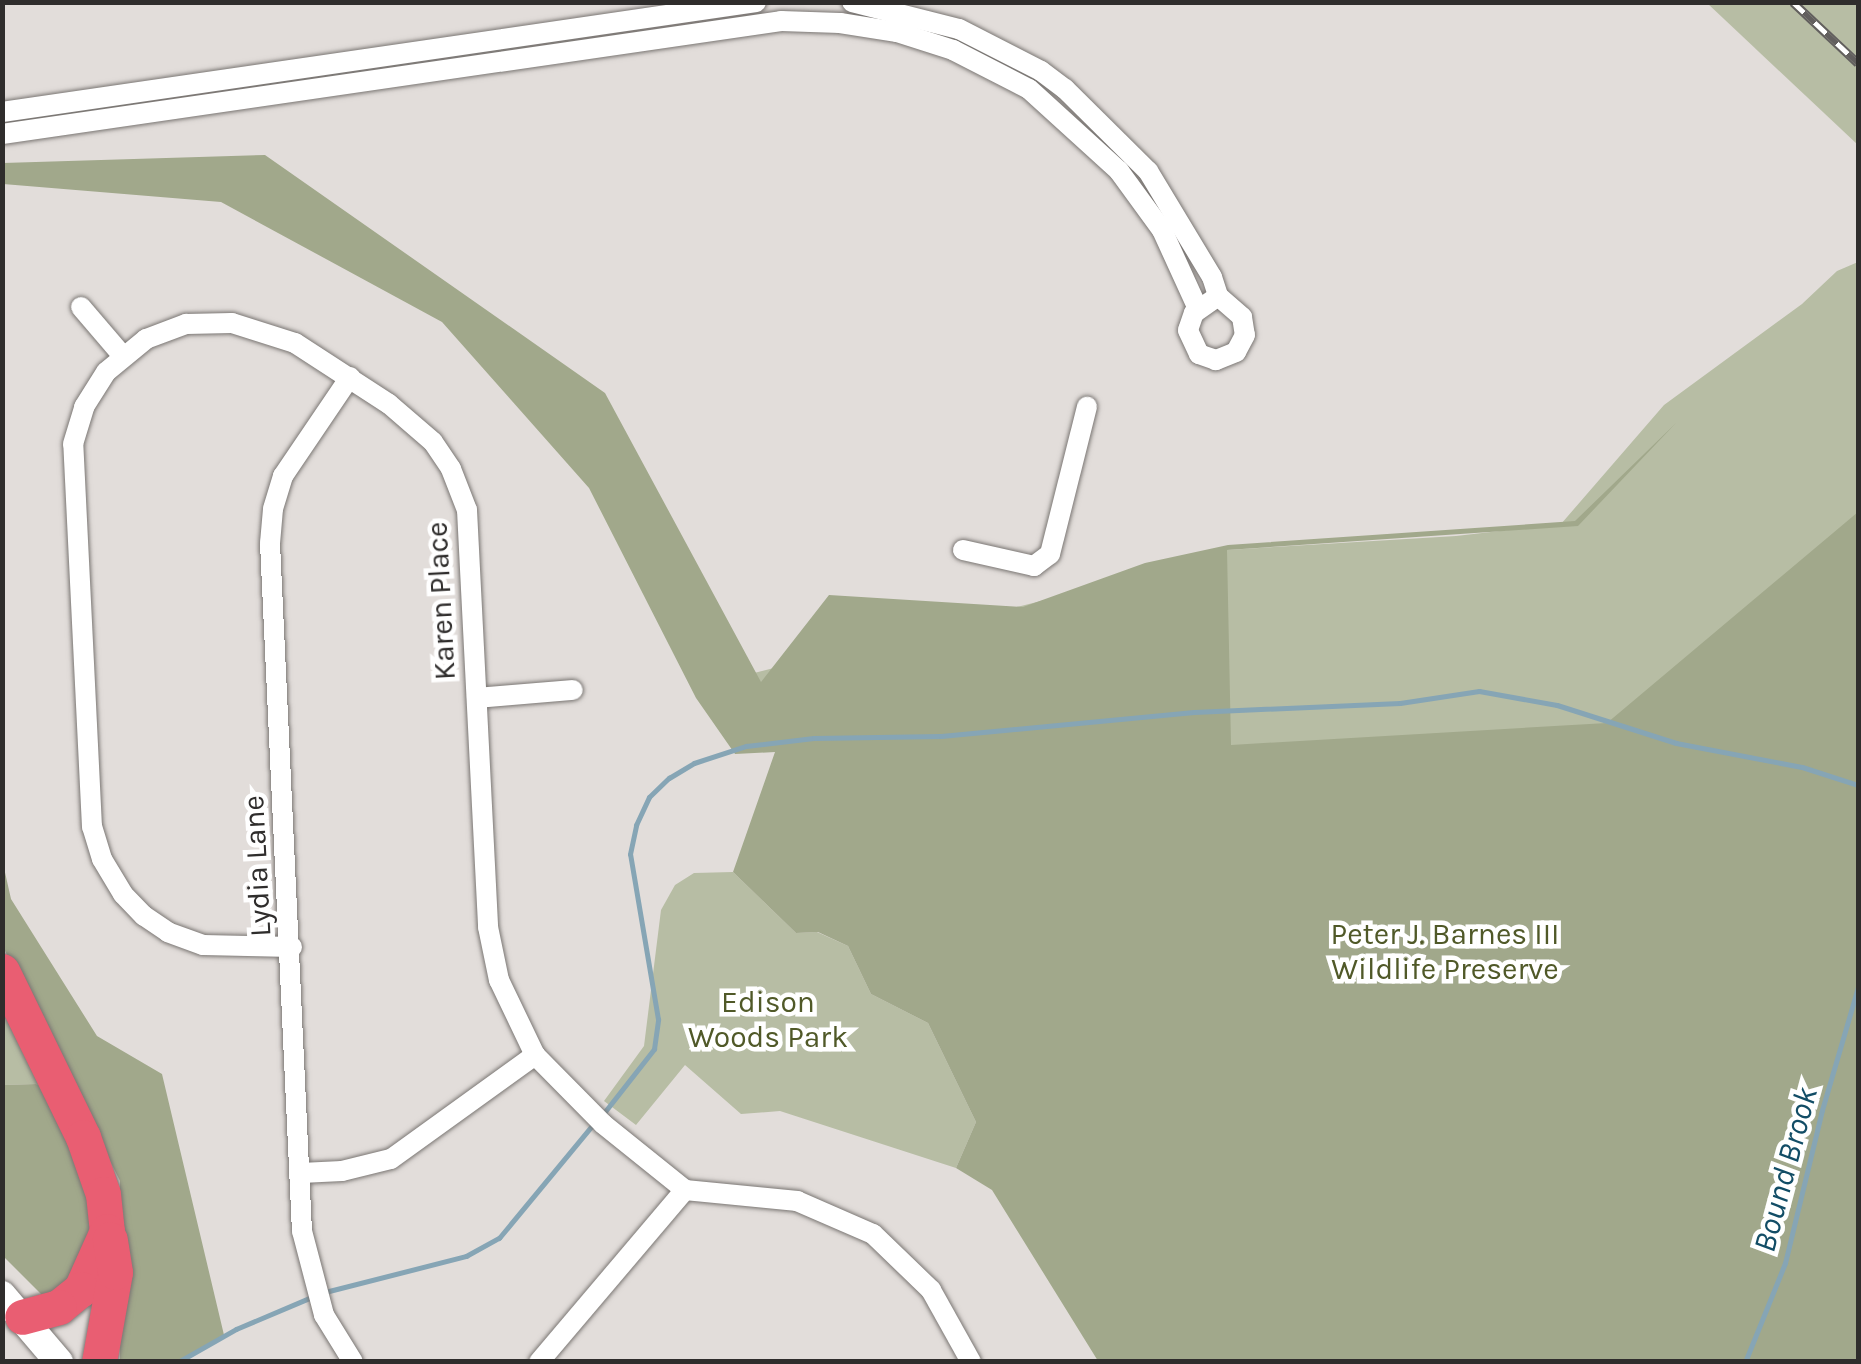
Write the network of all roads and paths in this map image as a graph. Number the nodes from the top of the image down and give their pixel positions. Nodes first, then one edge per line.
1 (756, 2) edge
2 (852, 2) edge
3 (2, 112) edge
4 (2, 134) edge
5 (1218, 296) junction
6 (81, 307) dead end
7 (1198, 309) junction
8 (122, 356) junction
9 (350, 377) junction
10 (1087, 407) dead end
11 (963, 550) dead end
12 (573, 690) dead end
13 (477, 698) junction
14 (292, 947) junction
15 (2, 971) edge
16 (535, 1055) junction
17 (301, 1174) junction
18 (685, 1190) junction
19 (107, 1230) junction
20 (12, 1306) edge
21 (58, 1362) edge
22 (99, 1362) edge
23 (353, 1362) edge
24 (539, 1362) edge
25 (971, 1362) edge

1 - 3 street
2 - 5 street
4 - 7 street
5 - 7 street
5 - 7 street
6 - 8 street
8 - 9 street, Karen Place
8 - 14 street, Karen Place
9 - 13 street, Karen Place
9 - 14 street, Lydia Lane
10 - 11 street
12 - 13 street
13 - 16 street, Karen Place
14 - 17 street, Lydia Lane
15 - 19 highway
16 - 17 street
16 - 18 street, Karen Place
17 - 23 street, Lydia Lane
18 - 24 street
18 - 25 street
19 - 20 highway
19 - 22 highway
20 - 21 main road

